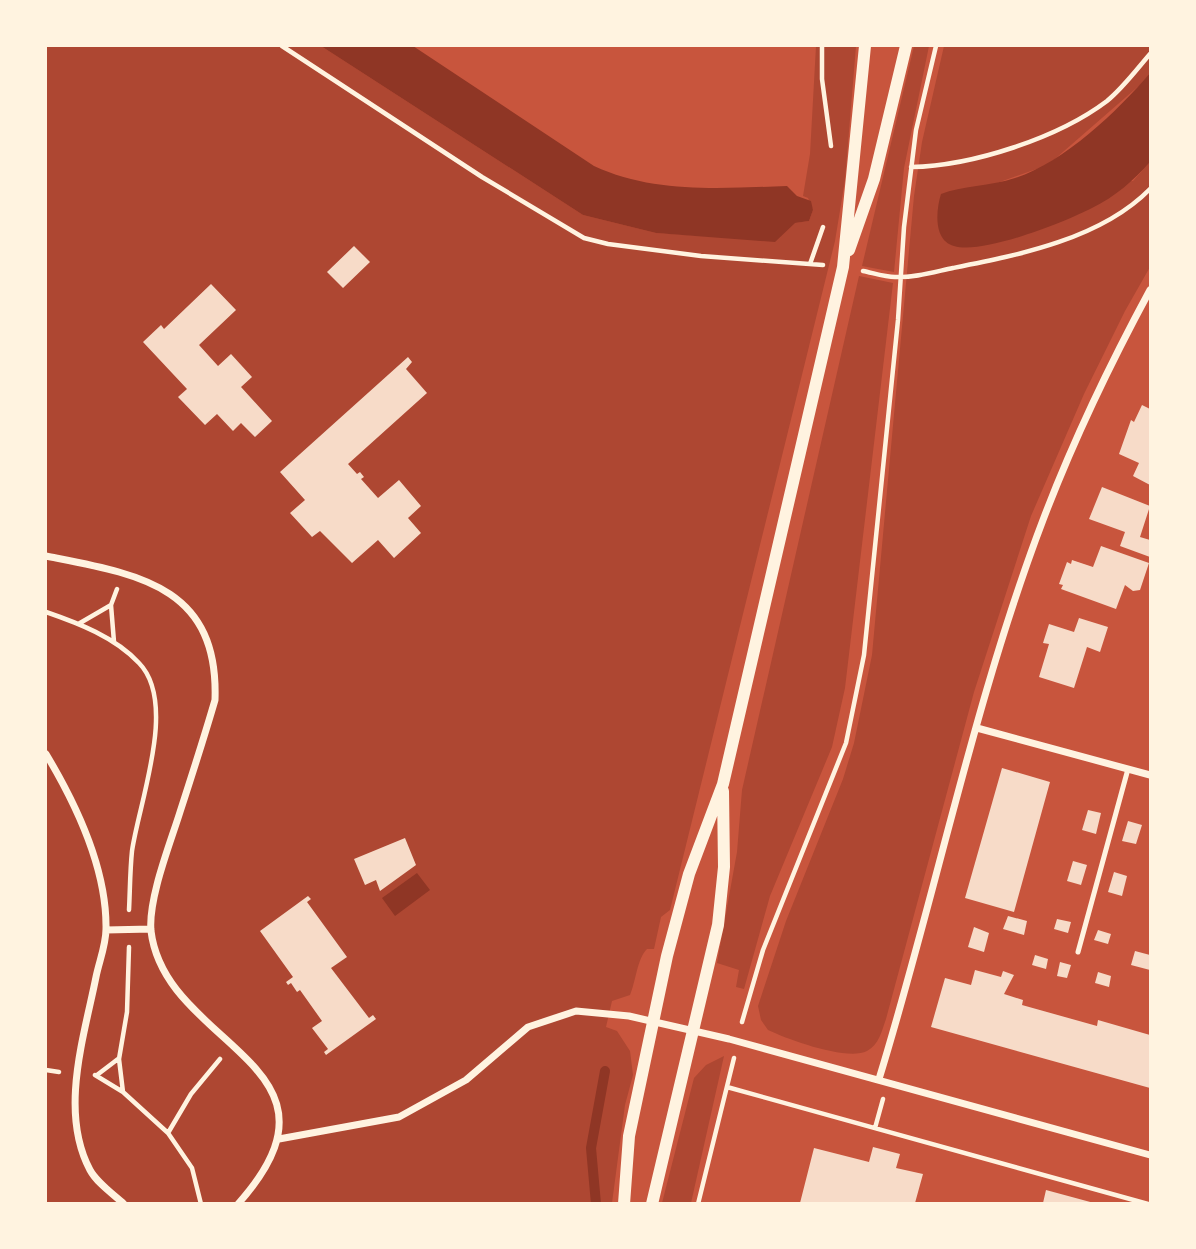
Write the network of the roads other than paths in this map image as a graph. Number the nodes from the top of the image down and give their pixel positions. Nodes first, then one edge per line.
1 (865, 46) edge
2 (906, 46) edge
3 (843, 267) junction
4 (1150, 290) edge
5 (46, 556) edge
6 (977, 728) junction
7 (46, 754) edge
8 (1128, 769) junction
9 (1150, 775) edge
10 (723, 784) junction
11 (151, 929) junction
12 (106, 930) junction
13 (1078, 952) dead end
14 (652, 1021) junction
15 (694, 1031) junction
16 (879, 1079) junction
17 (279, 1139) junction
18 (1150, 1155) edge
19 (124, 1203) edge
20 (238, 1203) edge
21 (624, 1203) edge
22 (652, 1203) edge

1 - 3 street
2 - 3 street
3 - 10 street
4 - 6 street
5 - 11 street
6 - 8 street
6 - 16 street
7 - 12 street
8 - 9 street
8 - 13 lane
10 - 14 street
10 - 15 street
11 - 12 street
11 - 17 street
12 - 19 street
14 - 15 street
14 - 17 street
14 - 21 street
15 - 16 street
15 - 22 street
16 - 18 street
17 - 20 street

